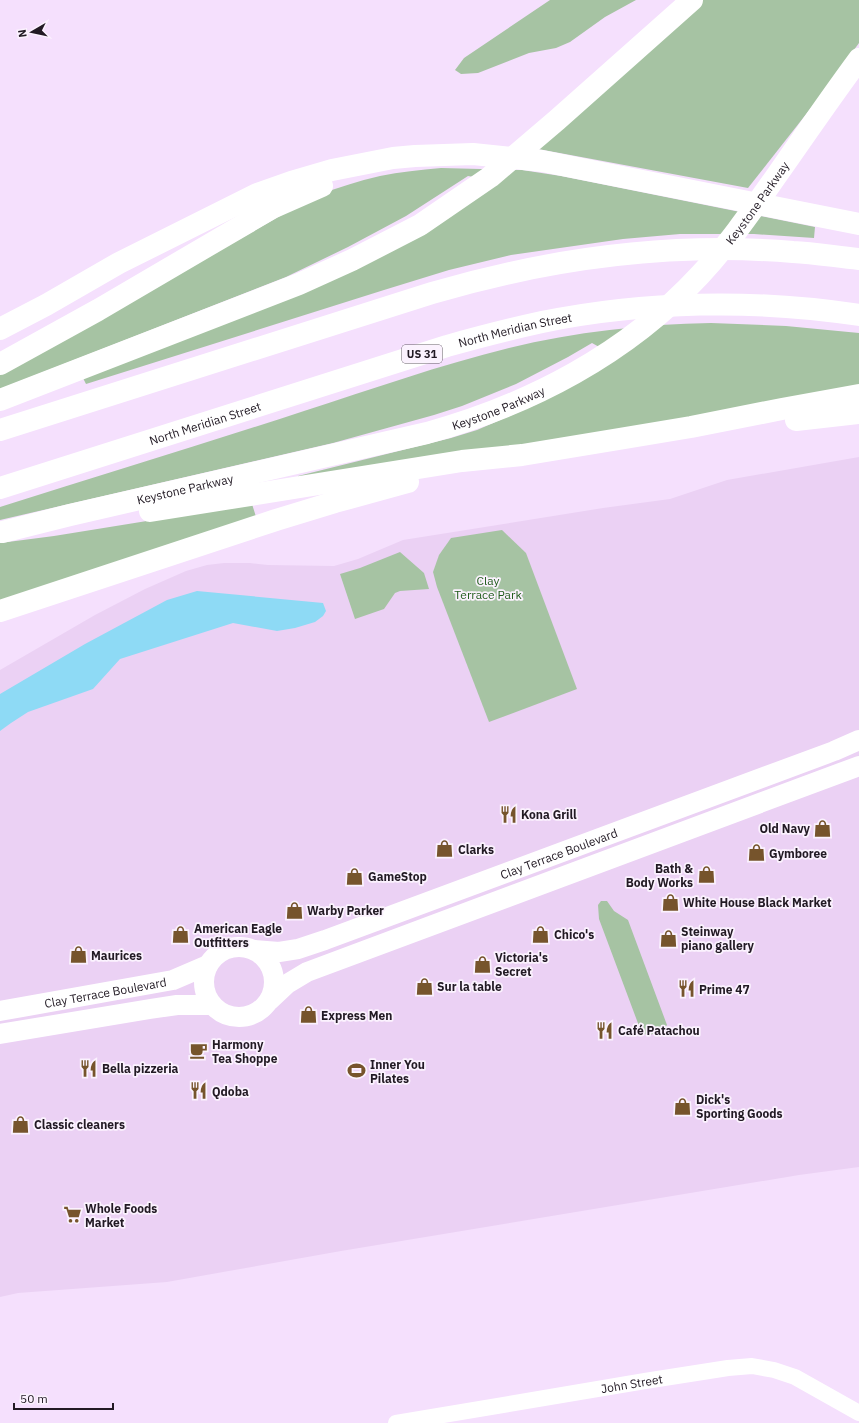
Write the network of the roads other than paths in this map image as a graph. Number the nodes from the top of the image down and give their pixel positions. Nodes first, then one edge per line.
1 (692, 0) edge
2 (859, 59) edge
3 (496, 157) junction
4 (859, 224) edge
5 (859, 259) edge
6 (859, 315) edge
7 (0, 329) edge
8 (0, 364) edge
9 (859, 395) edge
10 (0, 400) edge
11 (859, 413) edge
12 (691, 428) junction
13 (0, 430) edge
14 (522, 455) junction
15 (0, 488) edge
16 (1, 533) edge
17 (0, 611) edge
18 (859, 740) edge
19 (859, 766) edge
20 (254, 950) junction
21 (208, 965) junction
22 (107, 992) junction
23 (270, 1000) junction
24 (211, 1005) junction
25 (0, 1011) edge
26 (0, 1021) edge
27 (0, 1034) edge
28 (859, 1412) edge
29 (396, 1423) edge

1 - 10 highway
2 - 16 highway, Keystone Parkway
3 - 4 highway
3 - 7 highway
3 - 8 highway
5 - 13 highway
6 - 15 highway, North Meridian Street / US 31
9 - 12 highway
11 - 12 highway
12 - 14 highway
14 - 16 highway
14 - 17 highway
18 - 20 street, Clay Terrace Boulevard
19 - 23 street, Clay Terrace Boulevard
20 - 21 street
20 - 23 street
21 - 22 street, Clay Terrace Boulevard
21 - 24 street
22 - 25 street, Clay Terrace Boulevard
22 - 26 street
23 - 24 street
24 - 27 street, Clay Terrace Boulevard
28 - 29 street, John Street

